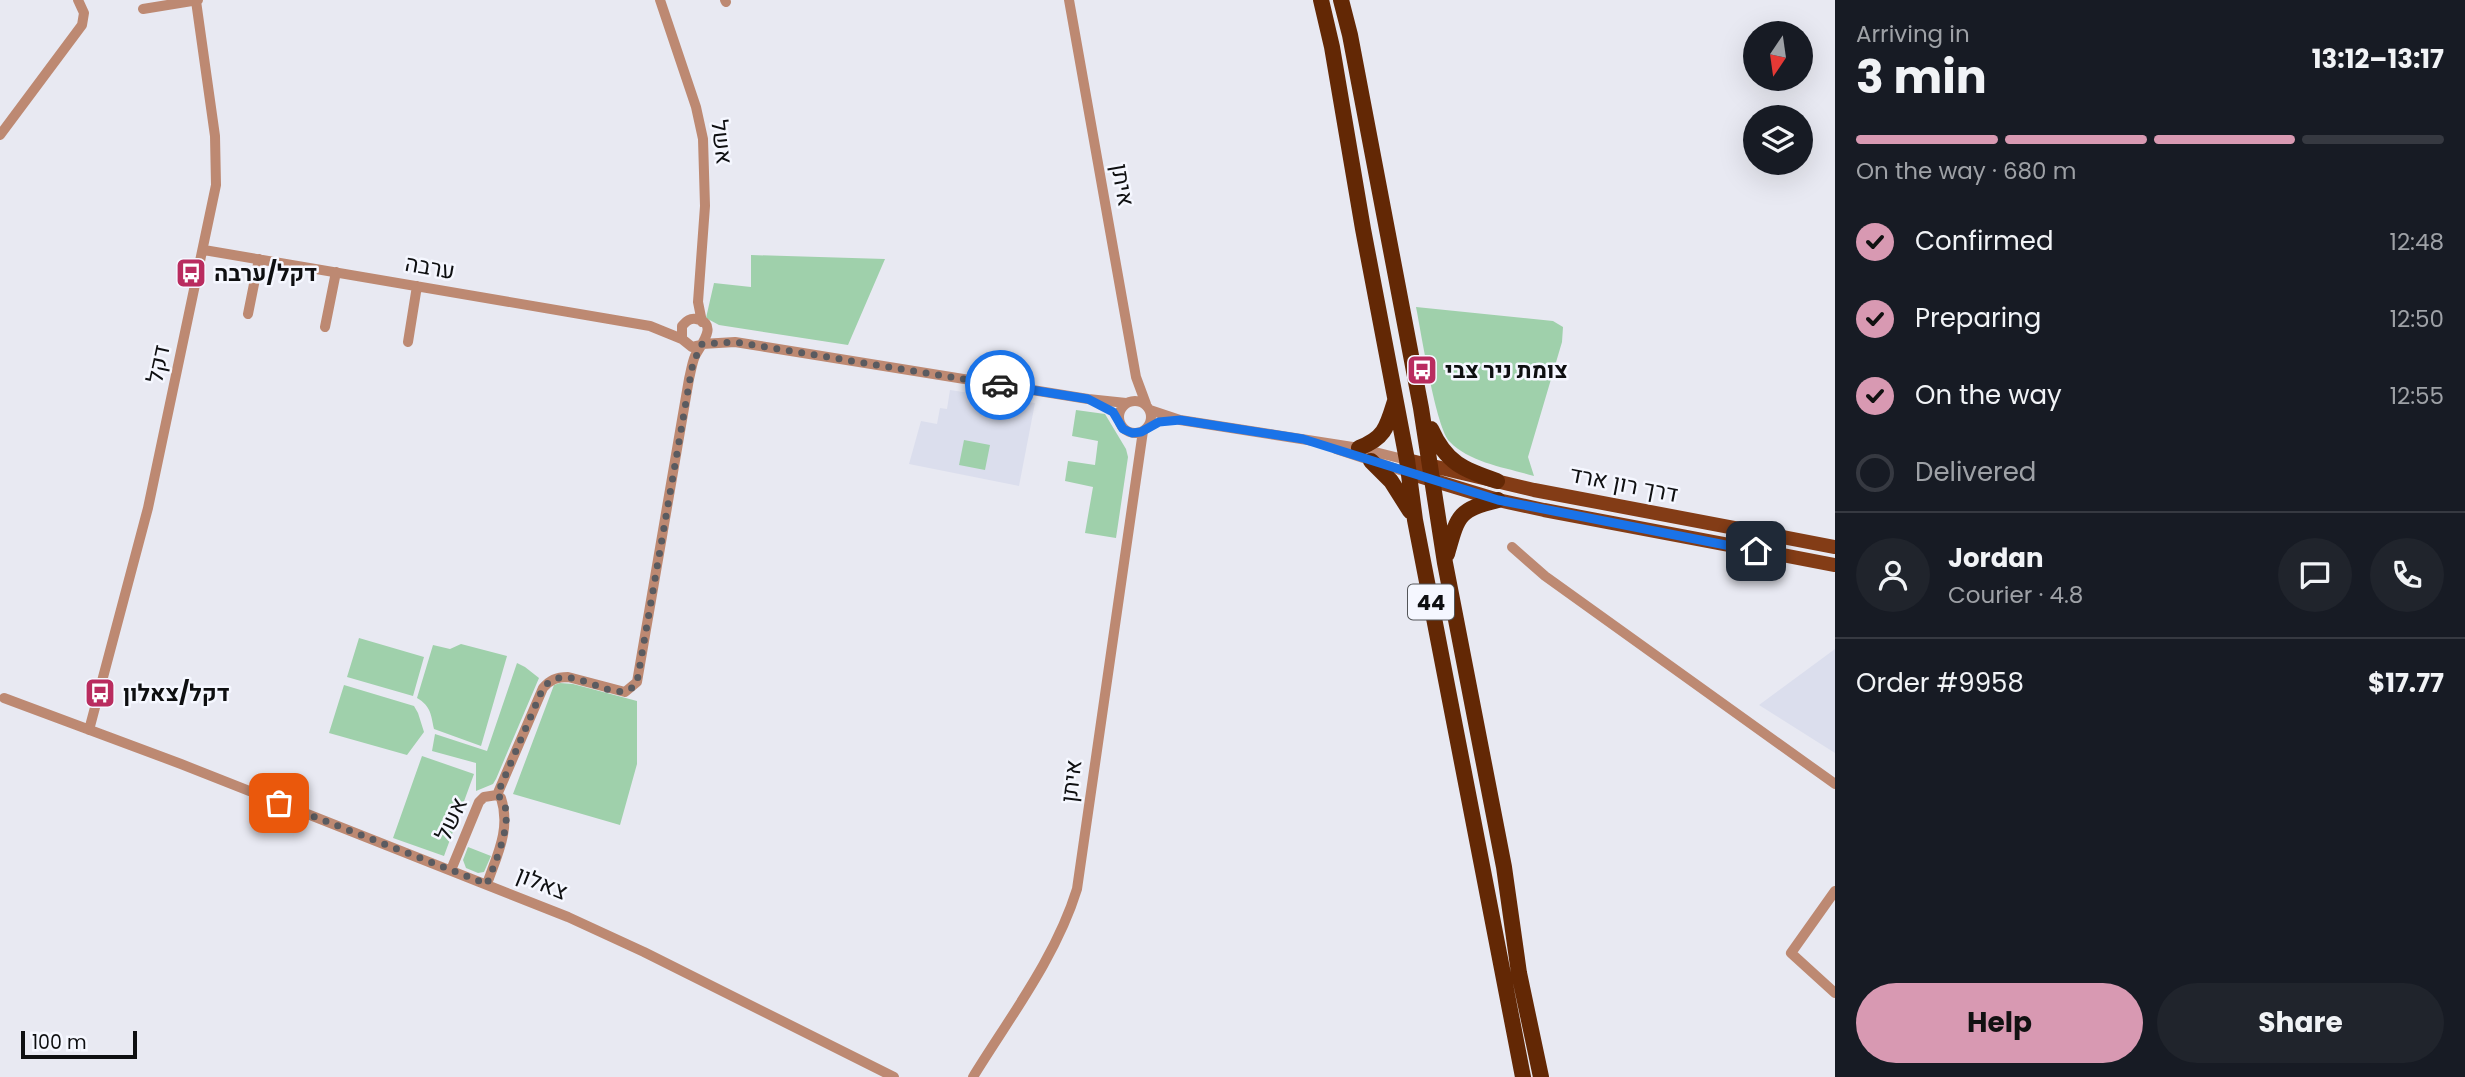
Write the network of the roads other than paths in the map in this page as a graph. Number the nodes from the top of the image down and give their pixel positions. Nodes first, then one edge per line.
1 (78, 0) edge
2 (660, 0) edge
3 (1069, 0) edge
4 (1321, 0) edge
5 (1341, 0) edge
6 (193, 1) edge
7 (143, 9) dead end
8 (0, 135) edge
9 (204, 250) junction
10 (260, 259) junction
11 (336, 272) junction
12 (418, 286) junction
13 (698, 295) junction
14 (248, 314) dead end
15 (686, 321) junction
16 (705, 325) junction
17 (650, 326) junction
18 (325, 327) dead end
19 (683, 341) junction
20 (408, 342) dead end
21 (735, 342) junction
22 (702, 345) junction
23 (1136, 377) junction
24 (690, 379) junction
25 (1088, 399) junction
26 (1396, 399) junction
27 (1127, 402) junction
28 (1148, 407) junction
29 (1420, 408) junction
30 (1180, 420) junction
31 (1122, 425) junction
32 (1145, 429) junction
33 (1303, 439) junction
34 (1359, 447) junction
35 (1371, 461) junction
36 (1137, 463) junction
37 (1408, 466) junction
38 (1432, 474) junction
39 (1497, 481) junction
40 (1498, 500) junction
41 (1415, 520) junction
42 (1512, 547) dead end
43 (1835, 547) edge
44 (1445, 563) junction
45 (1835, 565) edge
46 (4, 698) dead end
47 (89, 730) junction
48 (1835, 784) edge
49 (497, 795) junction
50 (452, 870) junction
51 (487, 884) junction
52 (1835, 891) edge
53 (1835, 993) edge
54 (894, 1077) edge
55 (973, 1077) edge
56 (1523, 1077) edge
57 (1541, 1077) edge

1 - 8 street
2 - 13 street, אשל
3 - 23 street, איתן
4 - 26 highway, 44
5 - 29 highway, 44
6 - 7 street
6 - 9 street, דקל
9 - 10 street, ערבה
9 - 47 street, דקל
10 - 11 street, ערבה
10 - 14 street
11 - 12 street, ערבה
11 - 18 street
12 - 17 street, ערבה
12 - 20 street
13 - 15 street, אשל
13 - 16 street, אשל
15 - 16 street
15 - 17 street, ערבה
15 - 19 street
16 - 21 street
16 - 22 street
17 - 19 street, ערבה
19 - 22 street
19 - 24 street, אשל
21 - 22 street
21 - 25 street
22 - 24 street, אשל
23 - 27 street, איתן
23 - 28 street, איתן
24 - 49 street, אשל
25 - 27 street
25 - 31 street
26 - 34 highway
26 - 37 highway, 44
27 - 28 street
27 - 31 street
28 - 30 street
28 - 32 street
29 - 38 highway, 44
29 - 39 highway
30 - 32 street
30 - 33 street
31 - 32 street
31 - 36 street, איתן
32 - 36 street, איתן
33 - 34 street
33 - 35 street
34 - 37 street
35 - 37 street
35 - 41 highway
36 - 55 street, איתן
37 - 38 main road, דרך רון ארד
37 - 41 highway, 44
38 - 39 main road, דרך רון ארד
38 - 40 main road, דרך רון ארד
38 - 44 highway, 44
39 - 43 main road, דרך רון ארד
40 - 44 highway
40 - 45 main road, דרך רון ארד
41 - 56 highway, 44
42 - 48 street
44 - 57 highway, 44
46 - 47 street, צאלון
47 - 50 street, צאלון
49 - 50 street, אשל
49 - 51 street, אשל
50 - 51 street, צאלון
51 - 54 street, צאלון
52 - 53 street

